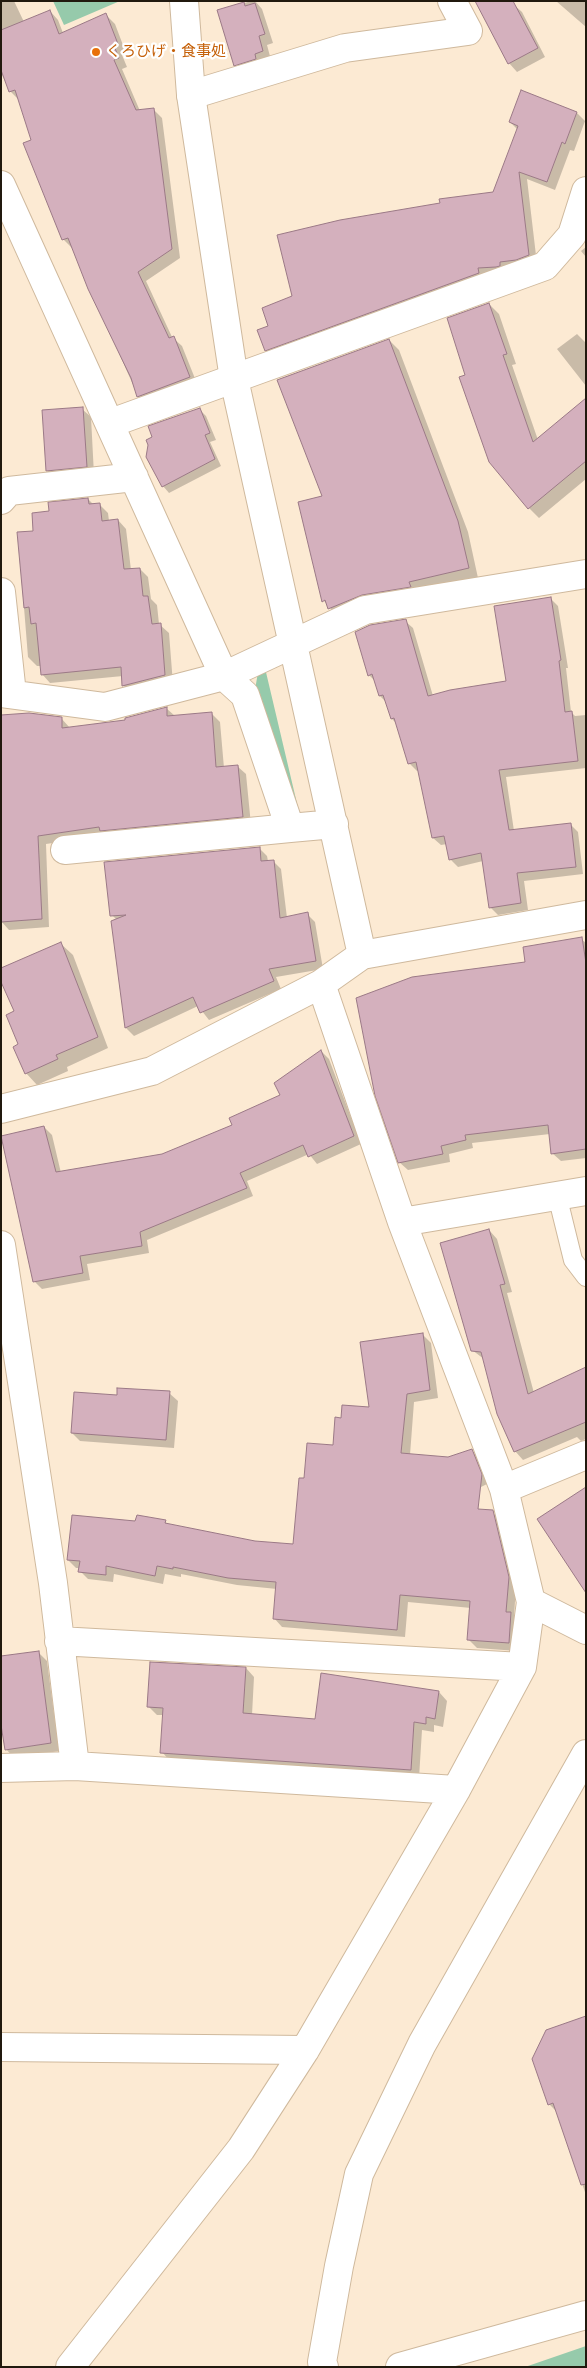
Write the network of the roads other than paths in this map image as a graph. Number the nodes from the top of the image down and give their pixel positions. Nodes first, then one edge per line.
1 (184, 1) edge
2 (452, 1) edge
3 (191, 95) junction
4 (1, 185) edge
5 (586, 191) edge
6 (234, 379) junction
7 (111, 423) junction
8 (134, 477) junction
9 (1, 500) edge
10 (586, 574) edge
11 (1, 592) edge
12 (294, 644) junction
13 (224, 676) junction
14 (6, 694) edge
15 (334, 824) junction
16 (290, 828) junction
17 (65, 850) dead end
18 (586, 915) edge
19 (362, 956) junction
20 (321, 984) junction
21 (1, 1109) edge
22 (586, 1191) edge
23 (557, 1195) junction
24 (402, 1222) junction
25 (1, 1245) edge
26 (586, 1277) edge
27 (586, 1455) edge
28 (504, 1489) junction
29 (531, 1602) junction
30 (586, 1630) edge
31 (59, 1640) junction
32 (522, 1667) junction
33 (586, 1754) edge
34 (75, 1766) junction
35 (1, 1768) edge
36 (456, 1790) junction
37 (1, 2047) edge
38 (305, 2050) junction
39 (586, 2315) edge
40 (70, 2367) edge
41 (324, 2367) edge
42 (400, 2367) edge

1 - 3 street
2 - 3 street
3 - 6 street
4 - 7 street
5 - 6 street
6 - 7 street
6 - 12 street
7 - 8 street
8 - 9 street
8 - 13 street
10 - 12 street
11 - 14 street
12 - 13 street
12 - 15 street
13 - 14 street
13 - 16 street
15 - 16 street
15 - 19 street
16 - 17 street
18 - 19 street
19 - 20 street
20 - 21 street
20 - 24 street
22 - 23 street
23 - 24 street
23 - 26 lane
24 - 28 street
25 - 31 street
27 - 28 street
28 - 29 street
29 - 30 street
29 - 32 street
31 - 32 street
31 - 34 street
32 - 36 street
33 - 41 street
34 - 35 street
34 - 36 street
36 - 38 street
37 - 38 street
38 - 40 street
39 - 42 street

